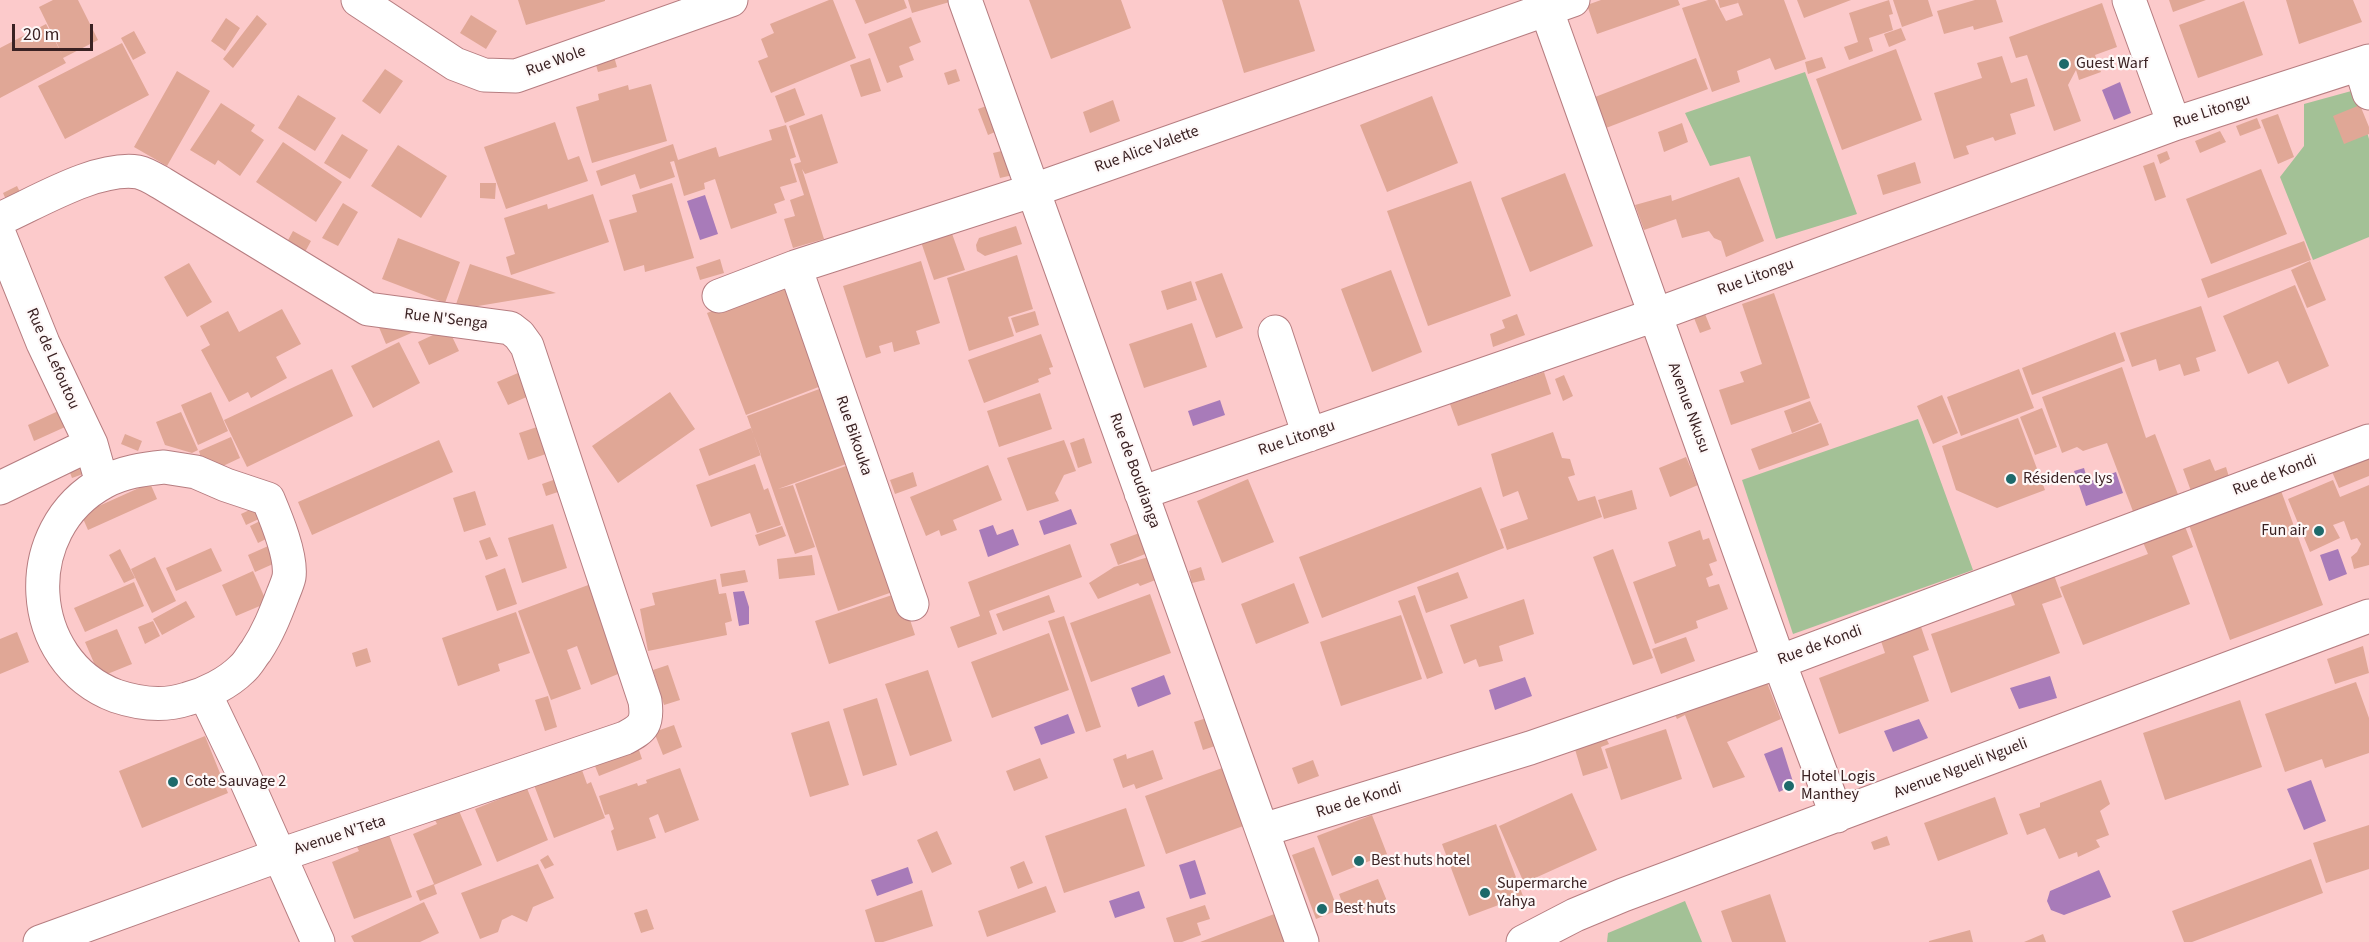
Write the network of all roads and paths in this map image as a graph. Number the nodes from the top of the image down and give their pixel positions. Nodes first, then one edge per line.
1 (358, 0) edge
2 (731, 0) edge
3 (964, 0) edge
4 (2128, 0) edge
5 (1554, 3) edge
6 (2366, 73) edge
7 (2174, 124) junction
8 (1034, 190) junction
9 (0, 219) edge
10 (0, 236) edge
11 (795, 267) junction
12 (719, 296) dead end
13 (1655, 315) junction
14 (1275, 332) dead end
15 (1309, 435) junction
16 (2369, 441) edge
17 (91, 444) junction
18 (102, 483) junction
19 (0, 488) edge
20 (1141, 493) junction
21 (912, 604) dead end
22 (2369, 616) edge
23 (1779, 662) junction
24 (205, 694) junction
25 (639, 730) joint
26 (1837, 816) junction
27 (1263, 830) junction
28 (280, 855) junction
29 (40, 942) edge
30 (318, 942) edge
31 (1302, 942) edge
32 (1523, 942) edge

1 - 2 street, Rue Wole
3 - 8 street, Rue de Boudianga
4 - 7 street
5 - 8 street, Rue Alice Valette
5 - 13 street, Avenue Nkusu
6 - 7 street, Rue Litongu
7 - 13 street, Rue Litongu
8 - 11 street, Rue Alice Valette
8 - 20 street, Rue de Boudianga
9 - 25 street, Rue N'Senga
10 - 17 street, Rue de Lefoutou
11 - 12 street, Rue Alice Valette
11 - 21 street, Rue Bikouka
13 - 15 street, Rue Litongu
13 - 23 street, Avenue Nkusu
14 - 15 street
15 - 20 street, Rue Litongu
16 - 23 street, Rue de Kondi
17 - 18 street, Rue de Lefoutou
17 - 19 street
18 - 24 street
18 - 24 street
20 - 27 street, Rue de Boudianga
22 - 26 street, Avenue Ngueli Ngueli
23 - 26 street, Avenue Nkusu
23 - 27 street, Rue de Kondi
24 - 28 street
25 - 28 street, Avenue N'Teta
26 - 32 street, Avenue Ngueli Ngueli
27 - 31 street, Rue de Boudianga
28 - 29 street, Avenue N'Teta
28 - 30 street

